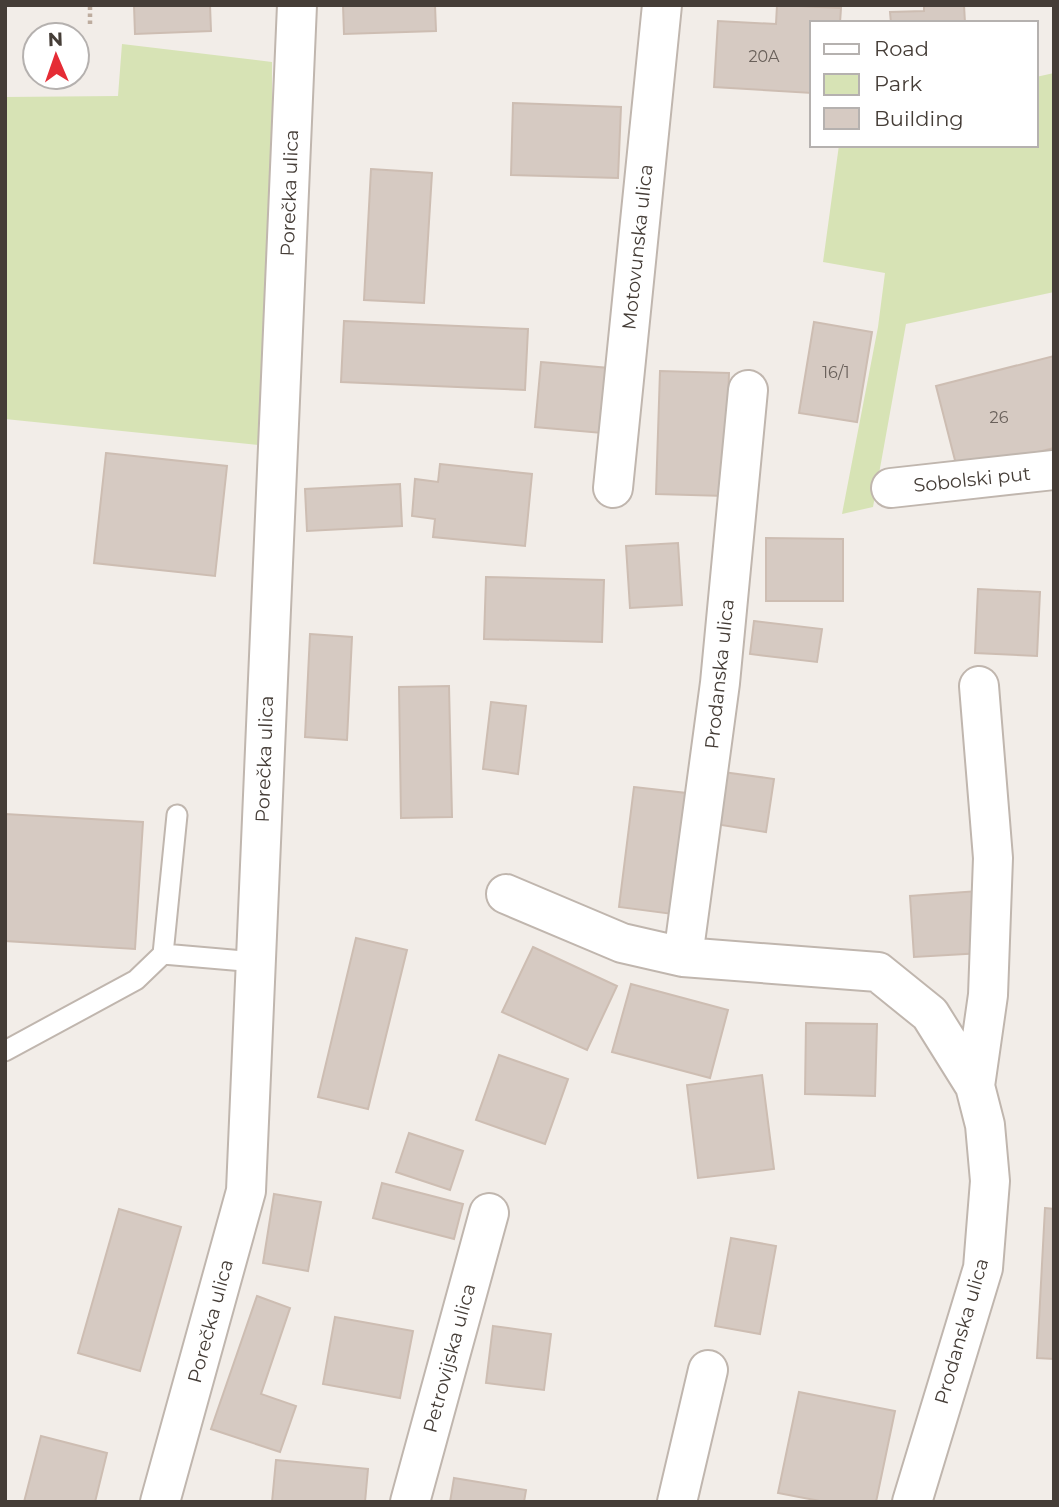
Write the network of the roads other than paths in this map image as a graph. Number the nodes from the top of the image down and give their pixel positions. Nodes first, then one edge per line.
1 (297, 5) edge
2 (662, 5) edge
3 (748, 390) dead end
4 (1054, 470) edge
5 (613, 488) dead end
6 (891, 488) dead end
7 (979, 686) dead end
8 (177, 815) dead end
9 (506, 894) dead end
10 (163, 954) junction
11 (683, 957) junction
12 (256, 962) junction
13 (5, 1051) edge
14 (975, 1086) junction
15 (489, 1213) dead end
16 (708, 1370) dead end
17 (160, 1502) edge
18 (410, 1502) edge
19 (677, 1502) edge
20 (912, 1502) edge

1 - 12 street, Porečka ulica
2 - 5 street, Motovunska ulica
3 - 11 street, Prodanska ulica
4 - 6 street, Sobolski put
7 - 14 street
8 - 10 lane
9 - 11 street, Prodanska ulica
10 - 12 lane
10 - 13 lane
11 - 14 street, Prodanska ulica
12 - 17 street, Porečka ulica
14 - 20 street, Prodanska ulica
15 - 18 street, Petrovijska ulica
16 - 19 street

